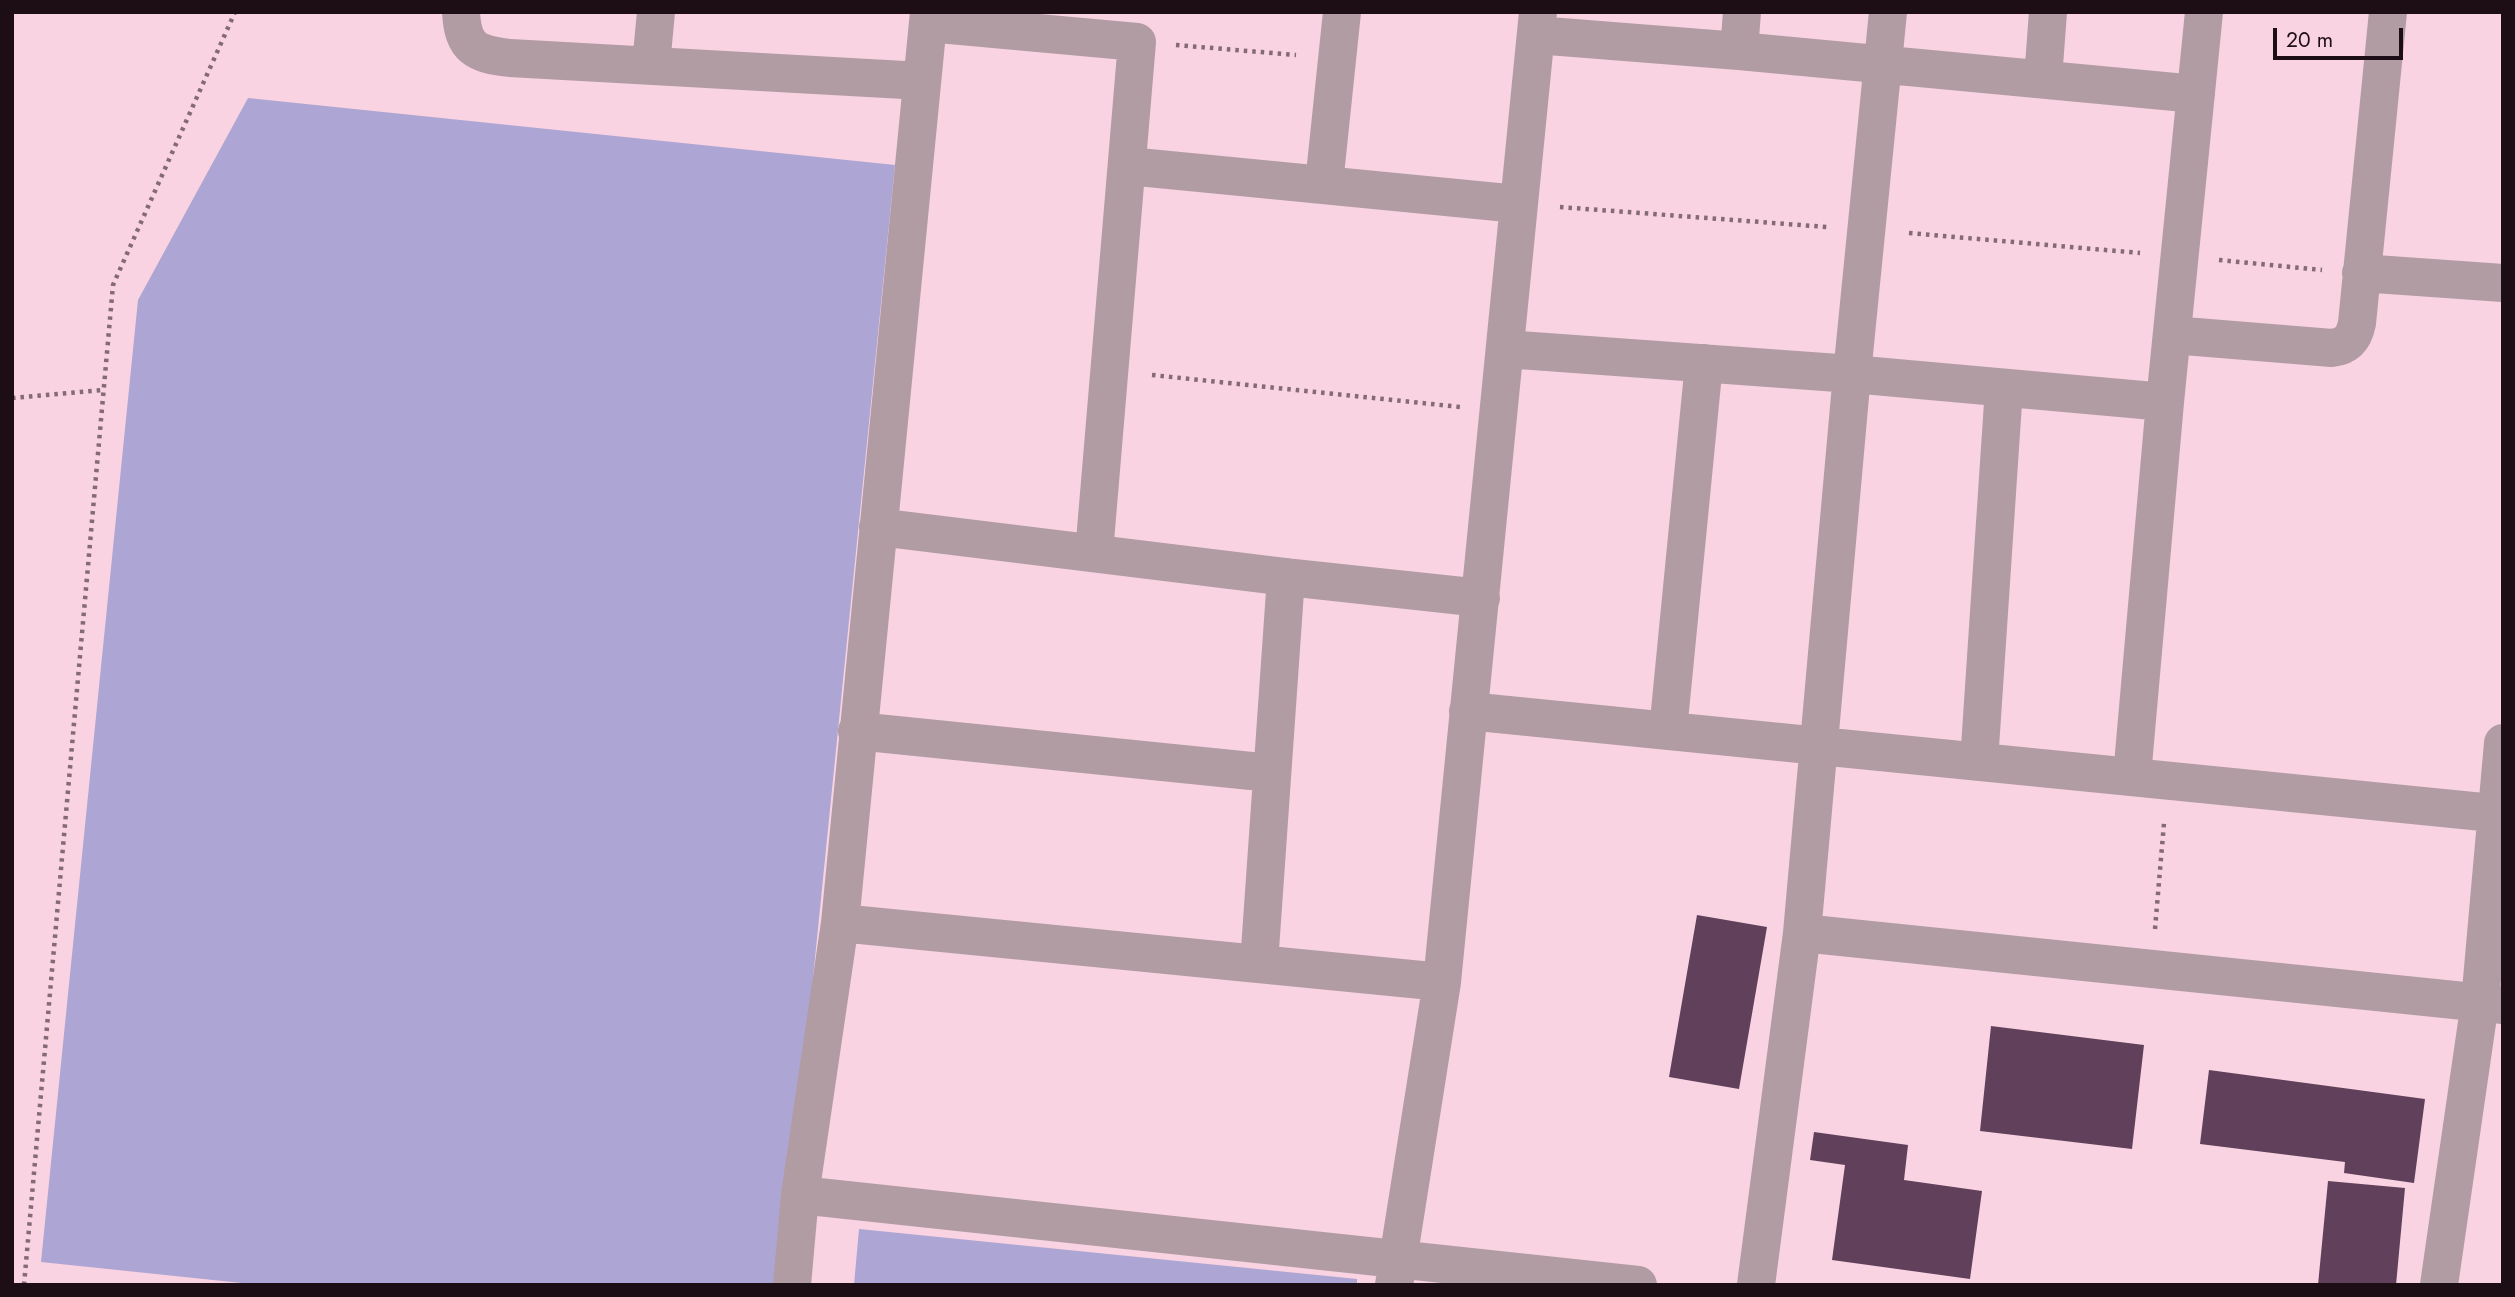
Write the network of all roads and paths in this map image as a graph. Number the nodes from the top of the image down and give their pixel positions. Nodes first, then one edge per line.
1 (235, 12) edge
2 (461, 12) edge
3 (656, 12) edge
4 (1342, 12) edge
5 (1742, 12) edge
6 (1888, 12) edge
7 (2048, 12) edge
8 (2204, 12) edge
9 (2388, 12) edge
10 (929, 18) edge
11 (1537, 24) edge
12 (1137, 42) junction
13 (1739, 51) junction
14 (1337, 59) junction
15 (1884, 64) junction
16 (652, 65) junction
17 (2043, 79) junction
18 (922, 80) junction
19 (2196, 93) junction
20 (1128, 166) junction
21 (1324, 184) junction
22 (1518, 204) junction
23 (1867, 230) junction
24 (2180, 256) junction
25 (2361, 273) junction
26 (2503, 283) edge
27 (2172, 335) junction
28 (1505, 349) junction
29 (1704, 363) junction
30 (1111, 371) junction
31 (1852, 374) junction
32 (2004, 388) junction
33 (103, 390) junction
34 (12, 398) edge
35 (2165, 402) junction
36 (1499, 411) junction
37 (878, 527) junction
38 (1094, 553) junction
39 (1286, 577) junction
40 (1481, 598) junction
41 (1468, 711) junction
42 (1668, 730) junction
43 (857, 731) junction
44 (2503, 743) edge
45 (1819, 746) junction
46 (1979, 762) junction
47 (1271, 773) junction
48 (2149, 778) junction
49 (2499, 813) edge
50 (840, 923) junction
51 (1802, 933) junction
52 (1259, 964) junction
53 (2152, 969) junction
54 (1442, 982) junction
55 (2491, 1003) edge
56 (800, 1195) junction
57 (1396, 1272) edge
58 (23, 1285) edge
59 (792, 1285) edge
60 (1638, 1285) edge
61 (1756, 1285) edge
62 (2439, 1285) edge

1 - 33 path
2 - 16 street
3 - 16 street
4 - 14 street
5 - 13 street
6 - 15 street
7 - 17 street
8 - 19 street
9 - 25 street
10 - 12 street
10 - 18 street
11 - 13 street
11 - 22 street
12 - 14 path
12 - 20 street
13 - 15 street
14 - 21 street
15 - 17 street
15 - 23 street
16 - 18 street
17 - 19 street
18 - 37 street
19 - 24 street
20 - 21 street
20 - 30 street
21 - 22 street
22 - 23 path
22 - 28 street
23 - 24 path
23 - 31 street
24 - 25 path
24 - 27 street
25 - 26 street
25 - 27 street
27 - 35 street
28 - 29 street
28 - 36 street
29 - 31 street
29 - 42 street
30 - 36 path
30 - 38 street
31 - 32 street
31 - 45 street
32 - 35 street
32 - 46 street
33 - 34 path
33 - 58 path
35 - 48 street
36 - 40 street
37 - 38 street
37 - 43 street
38 - 39 street
39 - 40 street
39 - 47 street
40 - 41 street
41 - 42 street
41 - 54 street
42 - 45 street
43 - 47 street
43 - 50 street
44 - 49 street
45 - 46 street
45 - 51 street
46 - 48 street
47 - 52 street
48 - 49 street
48 - 53 path
49 - 55 street
50 - 52 street
50 - 56 street
51 - 53 street
51 - 61 street
52 - 54 street
53 - 55 street
54 - 57 street
55 - 62 street
56 - 57 street
56 - 59 street
57 - 60 street

